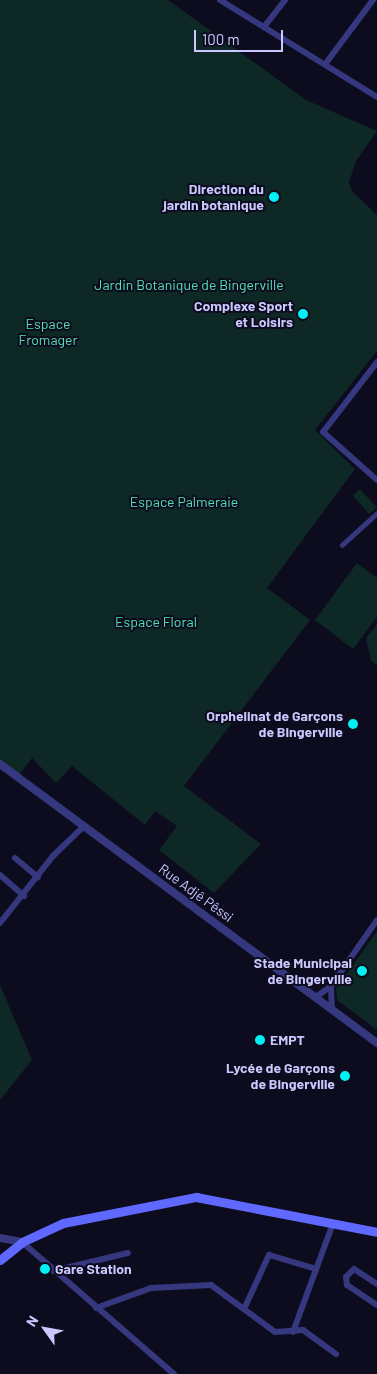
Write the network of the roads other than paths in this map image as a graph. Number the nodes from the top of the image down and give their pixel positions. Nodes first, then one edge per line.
1 (220, 0) edge
2 (285, 0) edge
3 (374, 0) edge
4 (264, 27) junction
5 (326, 63) junction
6 (377, 97) edge
7 (377, 362) edge
8 (377, 480) edge
9 (377, 513) edge
10 (342, 545) dead end
11 (0, 764) edge
12 (84, 826) junction
13 (15, 858) dead end
14 (0, 875) edge
15 (38, 877) junction
16 (24, 896) junction
17 (377, 920) edge
18 (0, 924) edge
19 (330, 986) junction
20 (316, 997) junction
21 (332, 1009) junction
22 (377, 1043) edge
23 (332, 1226) junction
24 (377, 1232) edge
25 (0, 1238) edge
26 (22, 1242) junction
27 (128, 1253) dead end
28 (0, 1260) edge
29 (316, 1269) junction
30 (53, 1272) junction
31 (377, 1284) edge
32 (377, 1305) edge
33 (96, 1308) junction
34 (244, 1309) junction
35 (293, 1332) junction
36 (336, 1354) dead end
37 (174, 1374) edge

1 - 4 street
2 - 4 street
3 - 5 street
4 - 5 street
5 - 6 street
7 - 8 street
9 - 10 street
11 - 12 street, Rue Adjê Pêssi
12 - 15 street
12 - 20 street, Rue Adjê Pêssi
13 - 15 street
14 - 16 street
15 - 16 street
16 - 18 street
17 - 19 street
19 - 20 street
19 - 21 street
20 - 21 street, Rue Adjê Pêssi
21 - 22 street, Rue Adjê Pêssi
23 - 24 main road
23 - 26 main road
23 - 29 street
25 - 26 street
26 - 28 main road
26 - 30 street
27 - 30 street
29 - 34 street
29 - 35 street
30 - 33 street
31 - 32 street
33 - 34 street
33 - 37 street
34 - 35 street
35 - 36 street

